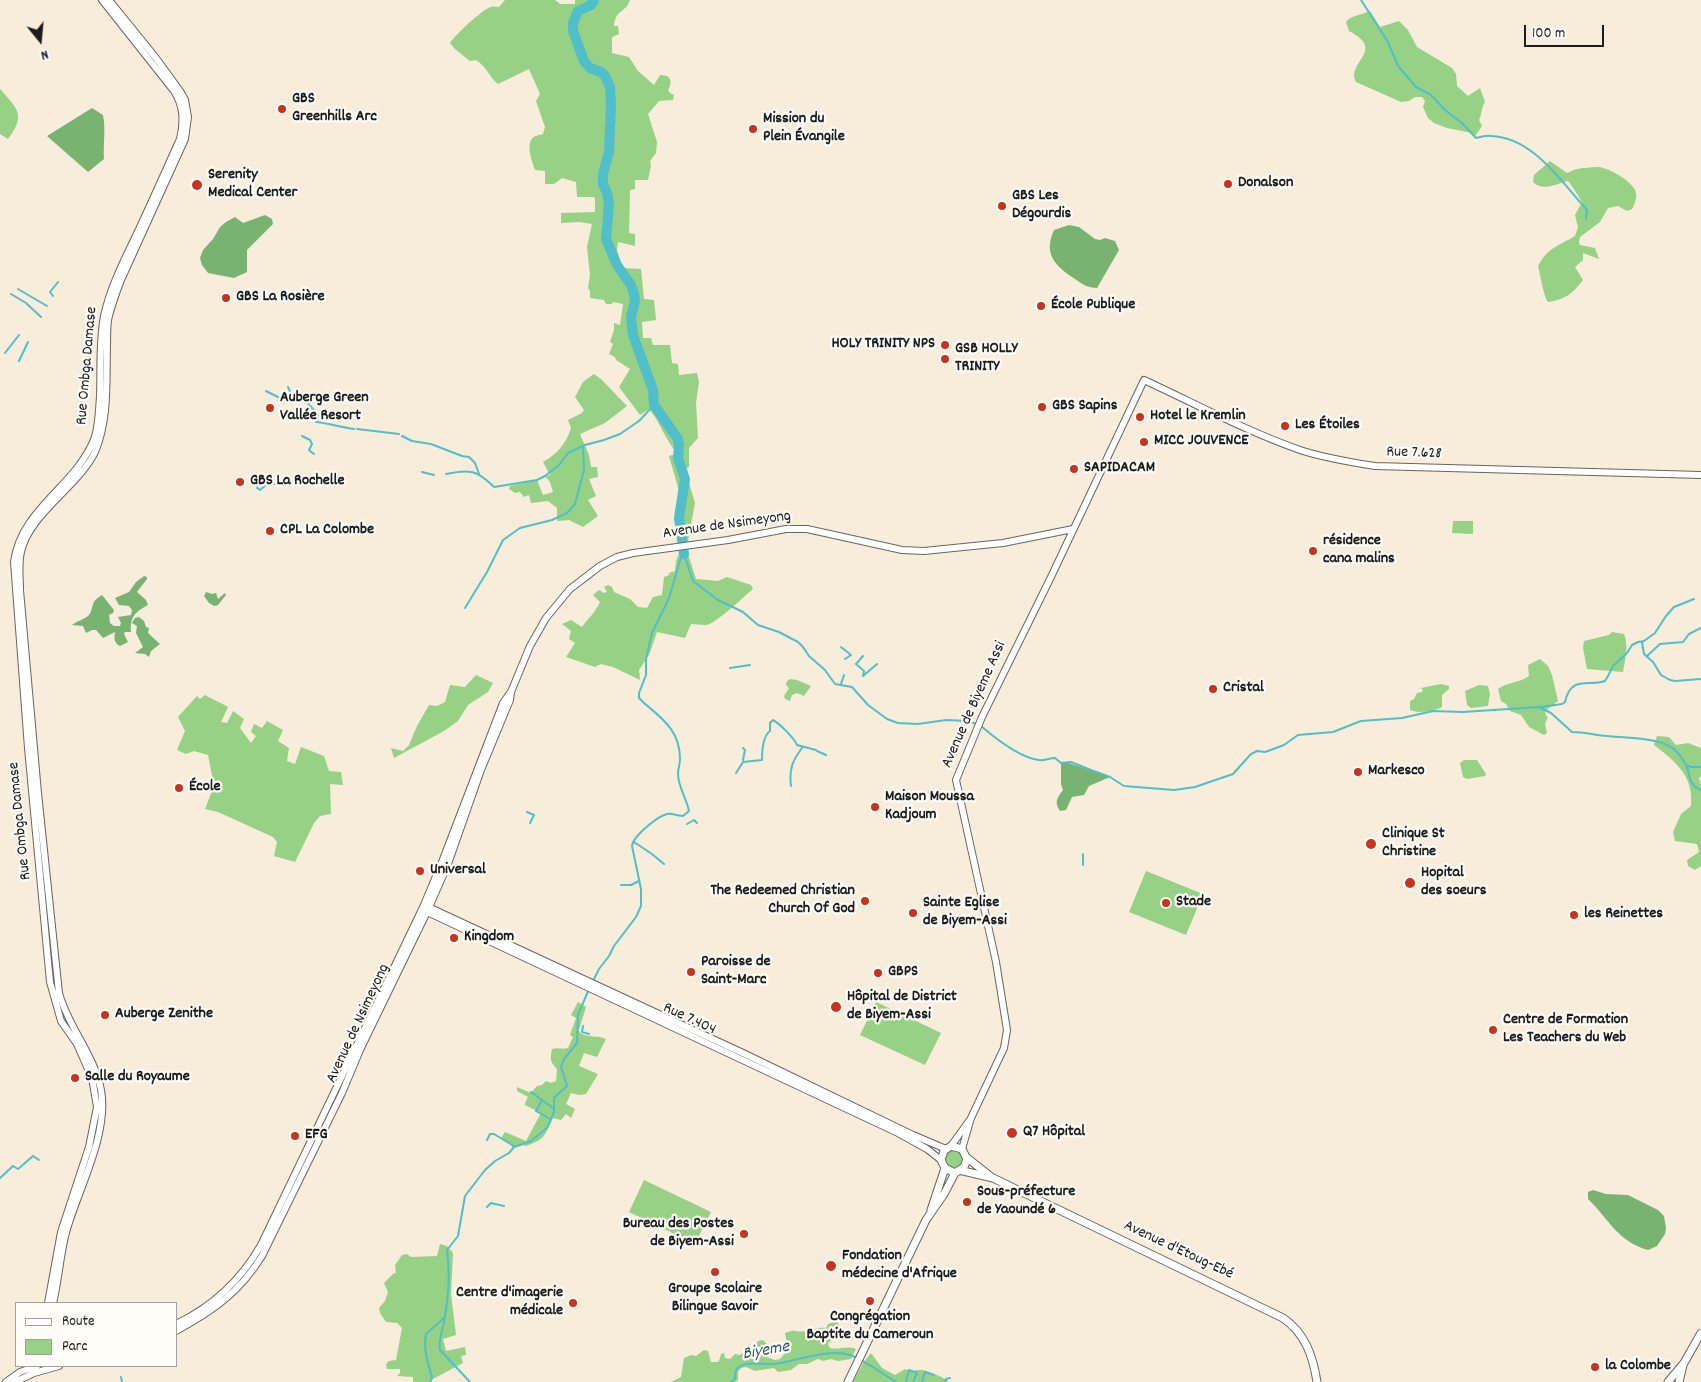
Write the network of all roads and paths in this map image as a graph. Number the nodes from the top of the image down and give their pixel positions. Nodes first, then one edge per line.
1 (102, 0) edge
2 (108, 0) edge
3 (1144, 380) joint
4 (1701, 475) edge
5 (1073, 529) junction
6 (426, 908) junction
7 (972, 1118) junction
8 (948, 1148) junction
9 (962, 1149) junction
10 (966, 1157) junction
11 (941, 1160) junction
12 (945, 1168) junction
13 (957, 1172) junction
14 (993, 1178) junction
15 (930, 1212) junction
16 (48, 1302) edge
17 (53, 1302) edge
18 (178, 1323) edge
19 (178, 1330) edge
20 (1701, 1333) edge
21 (1684, 1363) junction
22 (24, 1367) edge
23 (43, 1367) edge
24 (20, 1372) junction
25 (6, 1382) edge
26 (15, 1382) edge
27 (848, 1382) edge
28 (1317, 1382) edge
29 (1668, 1382) edge
30 (1678, 1382) edge

1 - 16 main road, Rue Ombga Damase
2 - 17 main road, Rue Ombga Damase
3 - 4 main road, Rue 7.628
3 - 5 main road, Avenue de Biyeme Assi
5 - 6 main road, Avenue de Nsimeyong
5 - 7 main road, Avenue de Biyeme Assi
6 - 8 main road, Rue 7.404
6 - 11 main road, Rue 7.404
6 - 18 main road, Avenue de Nsimeyong
6 - 19 main road, Avenue de Nsimeyong
7 - 8 main road, Avenue de Biyeme Assi
7 - 9 main road, Avenue de Biyeme Assi
8 - 9 main road
8 - 11 main road
9 - 10 main road
10 - 13 main road
10 - 14 main road
11 - 12 main road
12 - 13 main road
12 - 15 main road
13 - 14 main road
13 - 15 main road
14 - 28 main road, Avenue d'Etoug-Ebé
15 - 27 main road
20 - 21 main road
21 - 29 main road
21 - 30 main road
22 - 24 main road
23 - 24 main road
23 - 26 main road
24 - 25 main road

